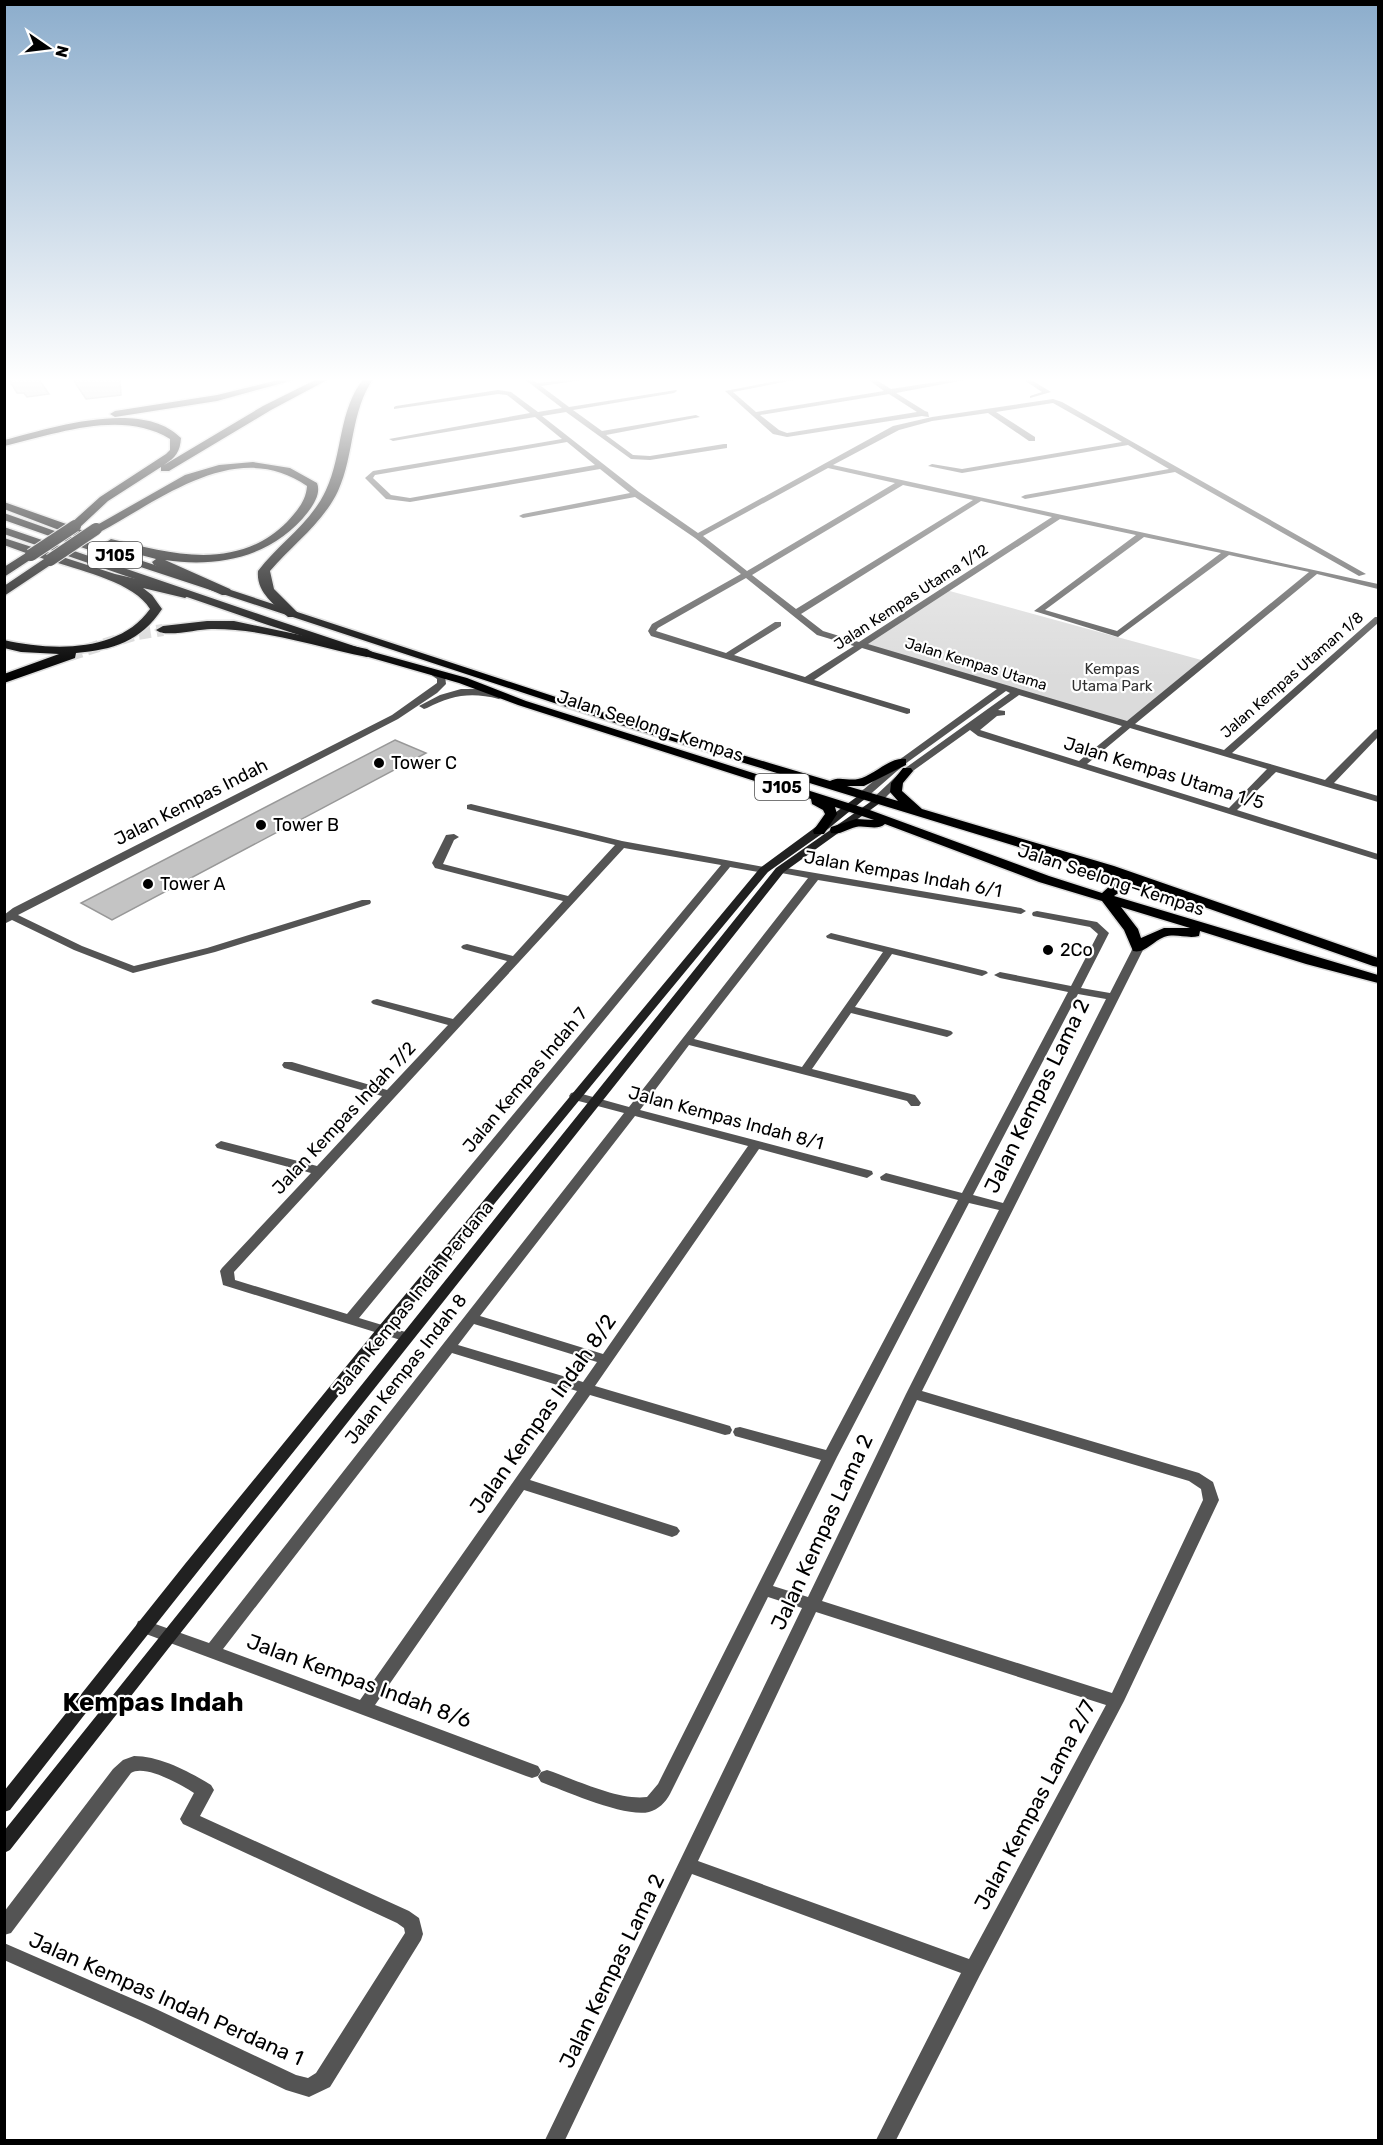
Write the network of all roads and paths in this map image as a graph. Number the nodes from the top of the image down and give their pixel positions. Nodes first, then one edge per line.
1 (136, 478) edge
2 (153, 478) edge
3 (168, 478) edge
4 (190, 478) edge
5 (302, 478) edge
6 (337, 478) edge
7 (369, 478) edge
8 (534, 478) edge
9 (617, 478) edge
10 (805, 478) edge
11 (884, 478) edge
12 (1129, 478) edge
13 (1189, 478) edge
14 (902, 482) junction
15 (636, 494) junction
16 (1025, 497) dead end
17 (979, 499) junction
18 (4, 504) edge
19 (4, 516) edge
20 (523, 516) dead end
21 (1059, 516) junction
22 (75, 526) junction
23 (96, 529) junction
24 (4, 530) edge
25 (1142, 534) junction
26 (698, 536) junction
27 (4, 541) edge
28 (111, 543) junction
29 (1228, 552) junction
30 (1315, 571) junction
31 (5, 573) edge
32 (746, 574) junction
33 (1362, 574) dead end
34 (111, 577) junction
35 (1378, 586) edge
36 (226, 591) junction
37 (4, 592) edge
38 (185, 594) junction
39 (796, 613) junction
40 (293, 614) junction
41 (1378, 619) edge
42 (778, 624) dead end
43 (163, 630) tunnel mouth
44 (4, 644) edge
45 (860, 645) junction
46 (368, 653) junction
47 (70, 655) tunnel mouth
48 (728, 656) junction
49 (425, 669) junction
50 (4, 679) edge
51 (807, 680) junction
52 (1004, 688) junction
53 (1017, 692) junction
54 (522, 703) junction
55 (907, 711) dead end
56 (1002, 713) dead end
57 (395, 717) junction
58 (1128, 725) junction
59 (637, 727) junction
60 (1378, 732) edge
61 (1225, 754) junction
62 (1081, 765) junction
63 (905, 766) junction
64 (1274, 768) junction
65 (743, 775) junction
66 (1327, 784) junction
67 (862, 796) junction
68 (1378, 799) edge
69 (876, 801) junction
70 (471, 807) dead end
71 (849, 808) junction
72 (1231, 811) junction
73 (863, 812) junction
74 (944, 821) junction
75 (836, 830) junction
76 (819, 831) junction
77 (454, 837) dead end
78 (622, 844) junction
79 (971, 853) junction
80 (1378, 857) edge
81 (728, 864) junction
82 (764, 870) junction
83 (780, 870) junction
84 (815, 876) junction
85 (1160, 888) junction
86 (1106, 897) junction
87 (571, 900) junction
88 (366, 902) dead end
89 (1021, 911) dead end
90 (1037, 914) dead end
91 (7, 918) edge
92 (831, 936) dead end
93 (466, 947) dead end
94 (1138, 948) junction
95 (889, 951) junction
96 (516, 960) junction
97 (1311, 961) junction
98 (1378, 963) edge
99 (982, 973) dead end
100 (1000, 975) dead end
101 (1378, 980) edge
102 (1073, 989) junction
103 (1112, 997) junction
104 (377, 1002) dead end
105 (849, 1009) junction
106 (456, 1024) junction
107 (947, 1033) dead end
108 (686, 1041) junction
109 (288, 1065) dead end
110 (806, 1071) junction
111 (390, 1095) junction
112 (575, 1096) junction
113 (596, 1101) junction
114 (915, 1103) dead end
115 (632, 1111) junction
116 (756, 1144) junction
117 (221, 1145) dead end
118 (320, 1171) junction
119 (867, 1174) dead end
120 (886, 1177) dead end
121 (966, 1197) junction
122 (1006, 1208) junction
123 (471, 1318) junction
124 (350, 1320) junction
125 (384, 1329) junction
126 (407, 1336) junction
127 (448, 1347) junction
128 (607, 1360) junction
129 (586, 1389) junction
130 (913, 1394) junction
131 (724, 1430) dead end
132 (740, 1432) dead end
133 (830, 1457) junction
134 (521, 1483) junction
135 (672, 1531) dead end
136 (763, 1589) junction
137 (813, 1605) junction
138 (144, 1626) junction
139 (169, 1635) junction
140 (212, 1650) junction
141 (1116, 1701) junction
142 (364, 1708) junction
143 (4, 1805) edge
144 (4, 1845) edge
145 (688, 1865) junction
146 (4, 1927) edge
147 (4, 1951) edge
148 (973, 1969) junction
149 (555, 2140) edge
150 (886, 2140) edge

1 - 22 highway
2 - 22 highway
3 - 23 highway
4 - 23 highway
5 - 28 highway
6 - 40 highway
7 - 8 street
9 - 15 street, Jalan Kempas Utama
10 - 26 street
11 - 14 street
12 - 16 street
13 - 33 street
14 - 17 street
14 - 32 street
15 - 20 street
15 - 26 street, Jalan Kempas Utama
17 - 21 street
17 - 39 street
18 - 28 highway
19 - 36 main road, J105
21 - 25 street
21 - 45 street, Jalan Kempas Utama 1/12
22 - 31 highway, bridge
23 - 37 highway, bridge
24 - 38 main road, J105
25 - 29 street
25 - 29 street
26 - 32 street, Jalan Kempas Utama
27 - 34 highway
28 - 36 highway
29 - 30 street
30 - 35 street
30 - 58 street
32 - 39 street, Jalan Kempas Utama
32 - 48 street
34 - 38 highway
34 - 44 highway
36 - 40 main road, Jalan Seelong–Kempas / J105
38 - 46 main road, Jalan Seelong–Kempas / J105
39 - 45 street, Jalan Kempas Utama
40 - 59 main road, Jalan Seelong–Kempas / J105
41 - 61 street, Jalan Kempas Utaman 1/8
42 - 48 street
43 - 46 highway
45 - 51 street, Jalan Kempas Utama 1/12
45 - 52 street, Jalan Kempas Utama
46 - 49 main road, Jalan Seelong–Kempas / J105
47 - 50 highway
48 - 51 street
49 - 54 main road, Jalan Seelong–Kempas / J105
49 - 57 street
51 - 55 street
52 - 53 street, Jalan Kempas Utama
52 - 63 street
53 - 58 street, Jalan Kempas Utama
53 - 63 street
54 - 57 street
54 - 65 main road, Jalan Seelong–Kempas / J105
56 - 62 street, Jalan Kempas Utama 1/5
57 - 91 street, Jalan Kempas Indah
58 - 61 street, Jalan Kempas Utama
58 - 62 street
59 - 63 main road
59 - 67 main road, Jalan Seelong–Kempas / J105
60 - 66 street
61 - 64 street, Jalan Kempas Utama
62 - 72 street, Jalan Kempas Utama 1/5
63 - 67 street
63 - 69 street
63 - 74 main road
64 - 66 street, Jalan Kempas Utama
64 - 72 street
65 - 71 main road, Jalan Seelong–Kempas / J105
65 - 76 main road
66 - 68 street, Jalan Kempas Utama
67 - 69 main road, Jalan Seelong–Kempas / J105
67 - 71 street, Jalan Kempas Indah Perdana
69 - 73 street, Jalan Kempas Indah Perdana
69 - 74 main road, Jalan Seelong–Kempas / J105
70 - 78 street
71 - 73 main road, Jalan Seelong–Kempas / J105
71 - 76 street, Jalan Kempas Indah Perdana
72 - 80 street, Jalan Kempas Utama 1/5
73 - 75 street, Jalan Kempas Indah Perdana
73 - 79 main road, Jalan Seelong–Kempas / J105
74 - 85 main road, Jalan Seelong–Kempas / J105
75 - 79 main road
75 - 83 street, Jalan Kempas Indah Perdana
76 - 82 street, Jalan Kempas Indah Perdana
77 - 87 street
78 - 81 street
78 - 87 street, Jalan Kempas Indah 7/2
79 - 86 main road, Jalan Seelong–Kempas / J105
81 - 82 street
81 - 124 street, Jalan Kempas Indah 7
82 - 112 street, Jalan Kempas Indah Perdana
83 - 84 street, Jalan Kempas Indah 6/1
83 - 113 street, Jalan Kempas Indah Perdana
84 - 89 street, Jalan Kempas Indah 6/1
84 - 108 street, Jalan Kempas Indah 8
85 - 86 main road
85 - 98 main road, Jalan Seelong–Kempas / J105
86 - 94 main road
86 - 97 main road, Jalan Seelong–Kempas / J105
87 - 96 street, Jalan Kempas Indah 7/2
88 - 91 street
90 - 102 street
92 - 95 street
93 - 96 street
94 - 97 main road
94 - 103 street, Jalan Kempas Lama 2
95 - 99 street
95 - 105 street
96 - 106 street, Jalan Kempas Indah 7/2
97 - 101 main road, Jalan Seelong–Kempas / J105
100 - 102 street
102 - 103 street
102 - 121 street
103 - 122 street, Jalan Kempas Lama 2
104 - 106 street
105 - 107 street
105 - 110 street
106 - 111 street, Jalan Kempas Indah 7/2
108 - 110 street
108 - 115 street, Jalan Kempas Indah 8
109 - 111 street
110 - 114 street
111 - 118 street, Jalan Kempas Indah 7/2
112 - 113 street, Jalan Kempas Indah 8/1
112 - 125 street, Jalan Kempas Indah Perdana
113 - 115 street, Jalan Kempas Indah 8/1
113 - 126 street, Jalan Kempas Indah Perdana
115 - 116 street, Jalan Kempas Indah 8/1
115 - 123 street, Jalan Kempas Indah 8
116 - 119 street, Jalan Kempas Indah 8/1
116 - 128 street, Jalan Kempas Indah 8/2
117 - 118 street
118 - 124 street, Jalan Kempas Indah 7/2
120 - 121 street
121 - 122 street
121 - 133 street
122 - 130 street, Jalan Kempas Lama 2
123 - 127 street, Jalan Kempas Indah 8
123 - 128 street
124 - 125 street, Jalan Kempas Indah 7/2
125 - 126 street, Jalan Kempas Indah 7/2
125 - 138 street, Jalan Kempas Indah Perdana
126 - 139 street, Jalan Kempas Indah Perdana
127 - 129 street
127 - 140 street, Jalan Kempas Indah 8
128 - 129 street, Jalan Kempas Indah 8/2
129 - 131 street
129 - 134 street, Jalan Kempas Indah 8/2
130 - 137 street, Jalan Kempas Lama 2
130 - 141 street, Jalan Kempas Lama 2/7
132 - 133 street
133 - 136 street
134 - 135 street
134 - 142 street, Jalan Kempas Indah 8/2
136 - 137 street
136 - 142 street, Jalan Kempas Indah 8/6
137 - 141 street
137 - 145 street, Jalan Kempas Lama 2
138 - 139 street, Jalan Kempas Indah 8/6
138 - 143 street, Jalan Kempas Indah Perdana
139 - 140 street, Jalan Kempas Indah 8/6
139 - 144 street, Jalan Kempas Indah Perdana
140 - 142 street, Jalan Kempas Indah 8/6
141 - 148 street, Jalan Kempas Lama 2/7
145 - 148 street
145 - 149 street, Jalan Kempas Lama 2
146 - 147 street, Jalan Kempas Indah Perdana 1
148 - 150 street, Jalan Kempas Lama 2/7

